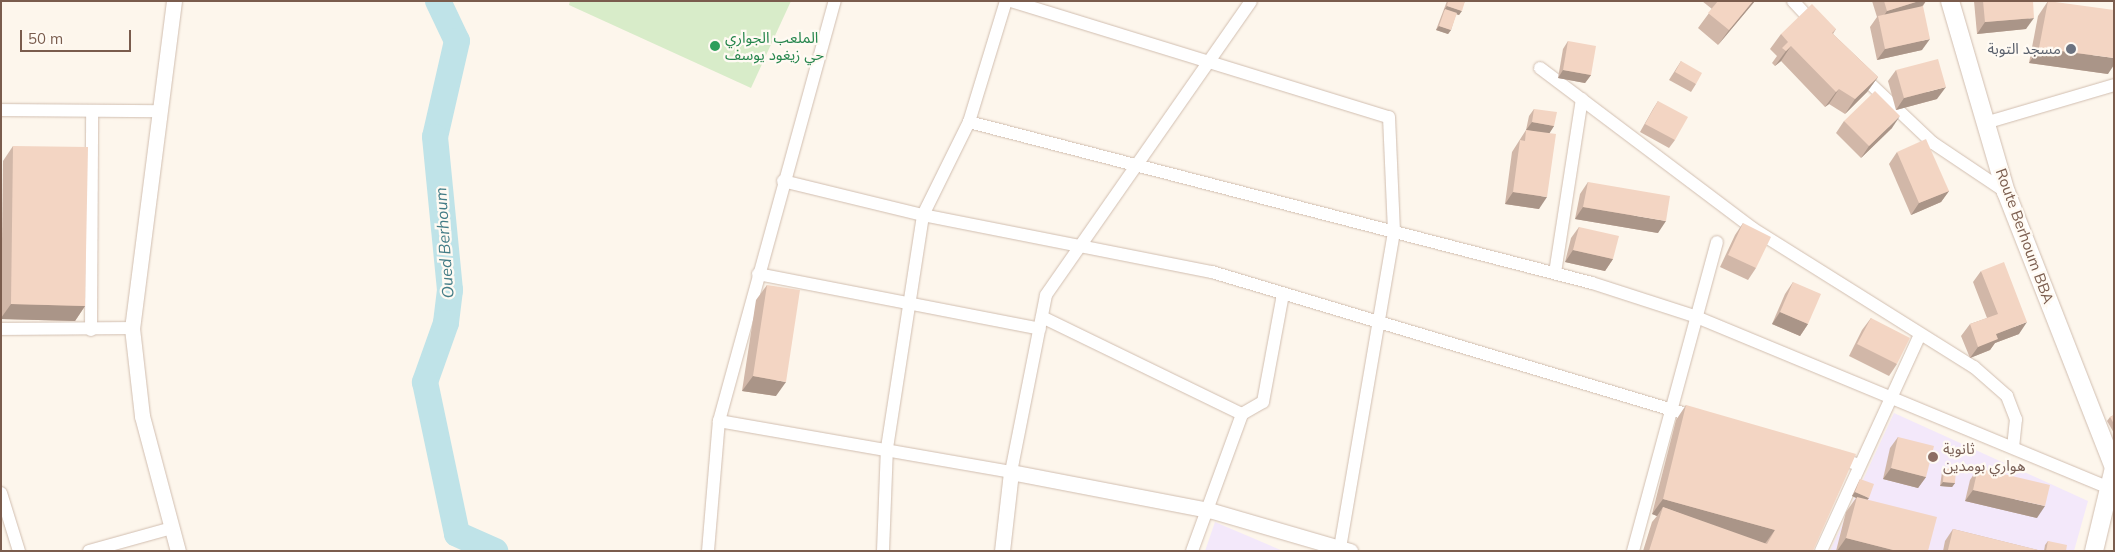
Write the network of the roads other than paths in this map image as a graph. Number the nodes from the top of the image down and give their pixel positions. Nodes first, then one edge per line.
1 (174, 1) edge
2 (835, 1) edge
3 (1006, 1) edge
4 (1011, 1) edge
5 (1251, 1) edge
6 (1793, 1) edge
7 (1950, 1) edge
8 (1825, 36) edge
9 (1208, 62) junction
10 (1850, 63) edge
11 (1540, 68) dead end
12 (2114, 85) edge
13 (1582, 99) junction
14 (1, 110) edge
15 (92, 111) junction
16 (159, 111) junction
17 (969, 122) junction
18 (1985, 123) junction
19 (1136, 166) junction
20 (782, 181) junction
21 (2006, 192) junction
22 (923, 215) junction
23 (1394, 232) junction
24 (1717, 242) dead end
25 (1081, 246) junction
26 (758, 274) junction
27 (1556, 274) junction
28 (1283, 294) junction
29 (906, 303) junction
30 (1694, 316) junction
31 (1041, 323) junction
32 (1380, 324) junction
33 (132, 328) junction
34 (1, 329) edge
35 (91, 330) junction
36 (1920, 335) junction
37 (1890, 396) junction
38 (1671, 410) junction
39 (1242, 414) junction
40 (1707, 420) edge
41 (719, 422) junction
42 (2014, 447) junction
43 (887, 448) junction
44 (1824, 453) edge
45 (1859, 465) junction
46 (2114, 467) edge
47 (1011, 472) junction
48 (2111, 490) edge
49 (1, 492) edge
50 (1209, 510) junction
51 (1642, 516) junction
52 (1660, 522) edge
53 (172, 528) junction
54 (132, 545) edge
55 (1343, 549) edge
56 (19, 551) edge
57 (88, 551) edge
58 (178, 551) edge
59 (708, 551) edge
60 (882, 551) edge
61 (1002, 551) edge
62 (1192, 551) edge
63 (1633, 551) edge
64 (1821, 551) edge
65 (2094, 551) edge

1 - 16 street
2 - 20 street
3 - 17 street
4 - 9 street
5 - 9 street
6 - 8 street
7 - 18 main road, Route Berhoum BBA
9 - 19 street
9 - 23 street
10 - 21 street
11 - 13 street
12 - 18 street
13 - 27 street
13 - 36 street
14 - 15 street
15 - 16 street
15 - 35 street
16 - 33 street
17 - 19 street
17 - 22 street
18 - 21 main road, Route Berhoum BBA
19 - 23 street
19 - 25 street
20 - 22 street
20 - 26 street
21 - 46 main road, Route Berhoum BBA
22 - 25 street
22 - 29 street
23 - 27 street
23 - 32 street
24 - 30 street
25 - 28 street
25 - 31 street
26 - 29 street
26 - 41 street
27 - 30 street
28 - 32 street
28 - 39 street
29 - 31 street
29 - 43 street
30 - 37 street
30 - 38 street
31 - 39 street
31 - 47 street
32 - 38 street
32 - 55 street
33 - 35 street
33 - 53 street
34 - 35 street
36 - 37 street
36 - 42 street
37 - 42 street
37 - 45 street
38 - 40 street
38 - 51 street
39 - 50 street
41 - 43 street
41 - 59 street
42 - 48 street
43 - 47 street
43 - 60 street
44 - 45 street
45 - 64 street
46 - 48 main road
47 - 50 street
47 - 61 street
48 - 65 main road
49 - 56 street
50 - 55 street
50 - 62 street
51 - 52 street
51 - 63 street
53 - 54 street
53 - 58 street
54 - 57 street

